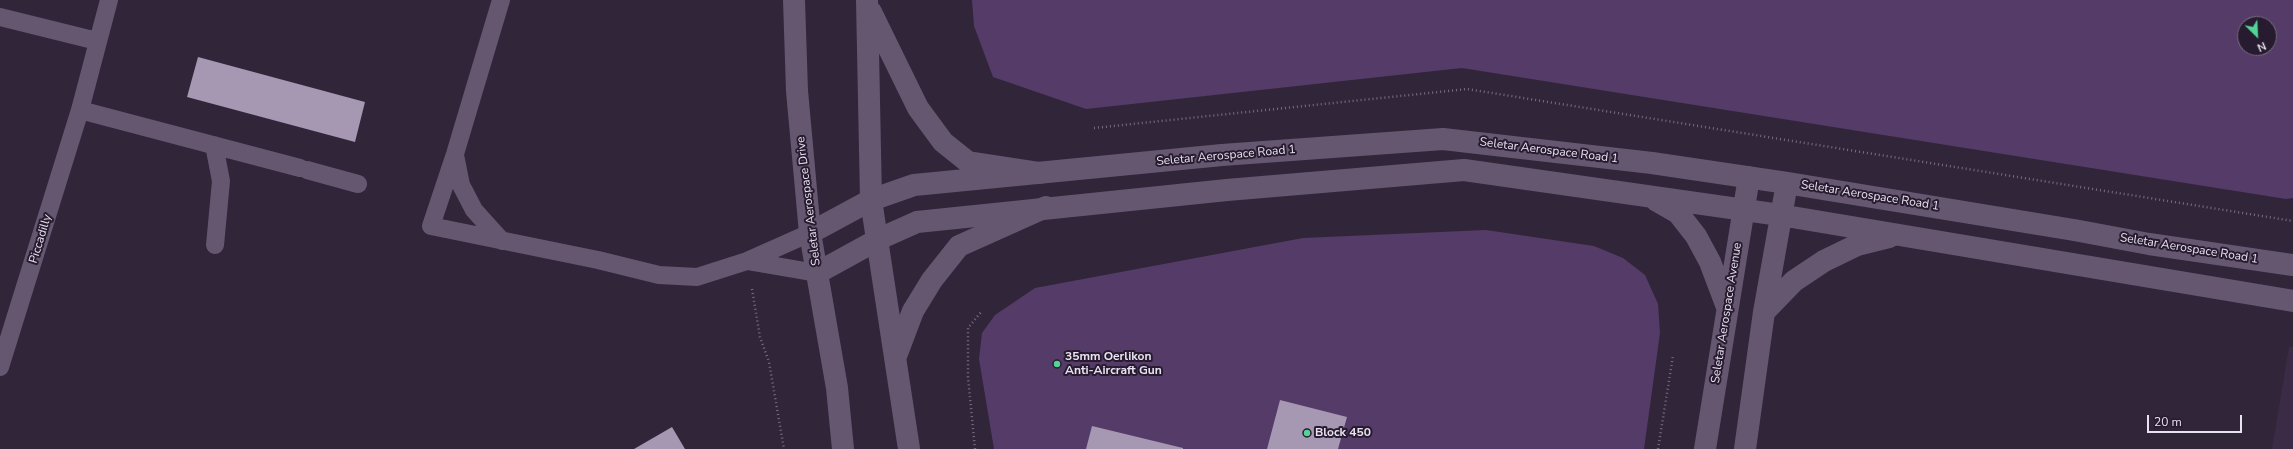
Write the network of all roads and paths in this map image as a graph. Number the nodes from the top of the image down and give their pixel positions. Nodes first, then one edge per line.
1 (109, 0) edge
2 (501, 0) edge
3 (794, 0) edge
4 (867, 2) edge
5 (0, 17) edge
6 (97, 41) junction
7 (80, 110) junction
8 (214, 145) junction
9 (455, 154) junction
10 (1040, 173) junction
11 (1749, 177) junction
12 (1787, 183) junction
13 (358, 184) dead end
14 (1651, 197) junction
15 (871, 200) junction
16 (1046, 207) junction
17 (1743, 212) junction
18 (1780, 215) junction
19 (810, 233) junction
20 (1894, 235) junction
21 (878, 239) junction
22 (502, 241) junction
23 (2149, 244) junction
24 (215, 245) dead end
25 (747, 261) junction
26 (2293, 265) edge
27 (817, 273) junction
28 (2144, 276) junction
29 (2293, 301) edge
30 (1728, 308) junction
31 (982, 311) dead end
32 (1764, 312) junction
33 (1673, 356) dead end
34 (896, 358) junction
35 (0, 367) edge
36 (784, 449) edge
37 (843, 449) edge
38 (909, 449) edge
39 (975, 449) edge
40 (1658, 449) edge
41 (1705, 449) edge
42 (1745, 449) edge

1 - 6 lane, Piccadilly
2 - 9 lane
3 - 19 street, Seletar Aerospace Drive
4 - 10 street
4 - 15 street
5 - 6 lane
6 - 7 lane, Piccadilly
7 - 8 lane
7 - 35 lane, Piccadilly
8 - 13 lane
8 - 24 lane
9 - 22 lane
9 - 22 lane
10 - 11 street, Seletar Aerospace Road 1
10 - 15 street, Seletar Aerospace Road 1
11 - 12 street, Seletar Aerospace Road 1
11 - 17 street, Seletar Aerospace Avenue
12 - 18 street
12 - 23 street, Seletar Aerospace Road 1
14 - 16 street
14 - 17 street
14 - 30 street
15 - 19 street, Seletar Aerospace Road 1
15 - 21 street
16 - 21 street
16 - 34 street
17 - 18 street
17 - 30 street, Seletar Aerospace Avenue
18 - 20 street
18 - 32 street
19 - 25 lane
19 - 27 street, Seletar Aerospace Drive
20 - 28 street
20 - 32 street
21 - 27 street
21 - 34 street
22 - 25 lane
23 - 26 street, Seletar Aerospace Road 1
23 - 28 street
25 - 27 lane
25 - 36 path
27 - 37 street, Seletar Aerospace Drive
28 - 29 street
30 - 41 street, Seletar Aerospace Avenue
31 - 39 path
32 - 42 street
33 - 40 path
34 - 38 street

